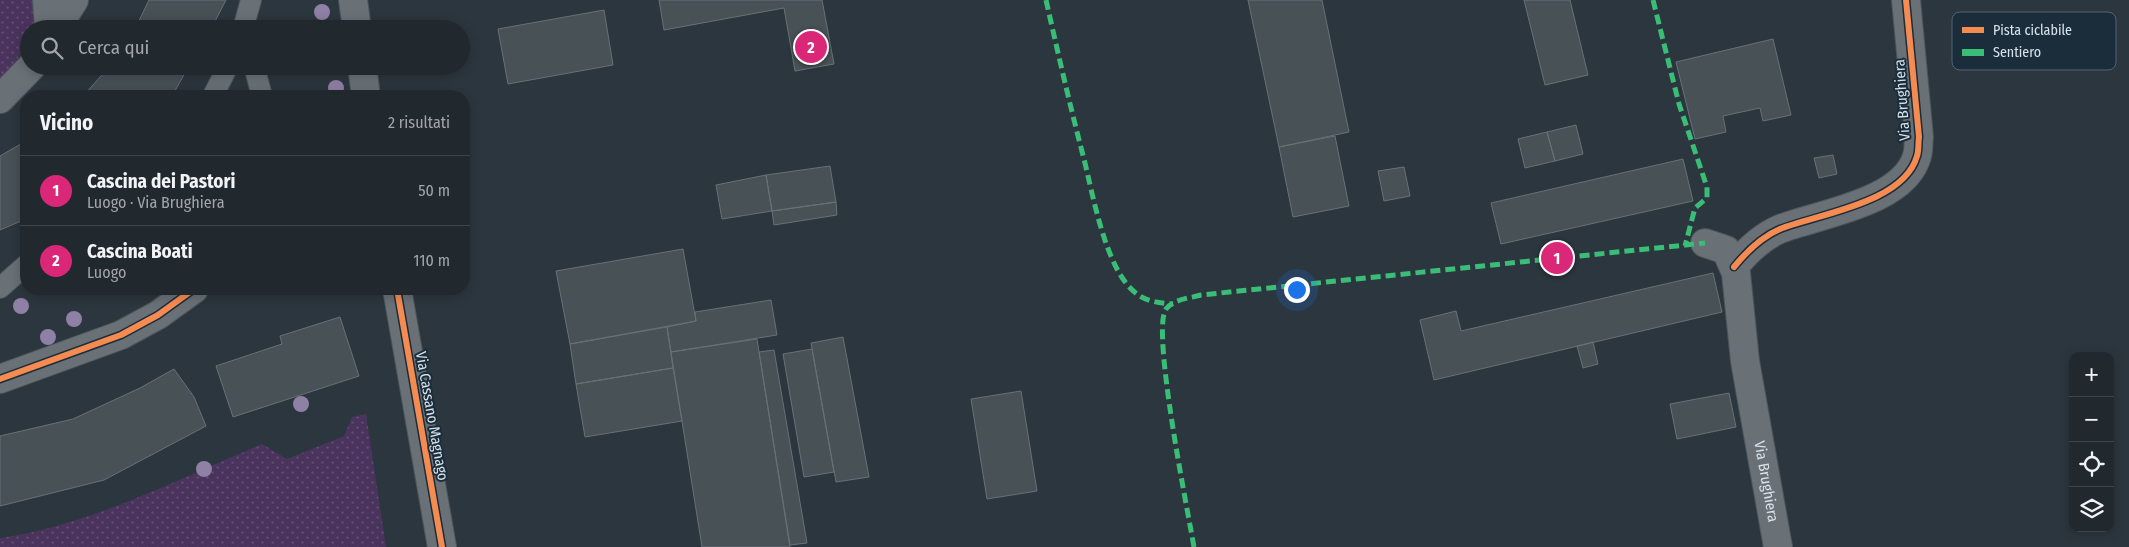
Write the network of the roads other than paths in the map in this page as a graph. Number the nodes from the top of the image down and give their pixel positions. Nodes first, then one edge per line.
1 (47, 0) edge
2 (74, 0) edge
3 (251, 0) edge
4 (353, 0) edge
5 (1906, 0) edge
6 (48, 20) edge
7 (62, 20) edge
8 (245, 20) edge
9 (356, 20) edge
10 (23, 75) edge
11 (224, 75) edge
12 (256, 75) edge
13 (363, 75) edge
14 (216, 90) edge
15 (260, 90) edge
16 (365, 90) edge
17 (0, 99) edge
18 (1705, 243) dead end
19 (1734, 267) junction
20 (20, 270) edge
21 (0, 288) edge
22 (186, 295) edge
23 (398, 295) edge
24 (0, 379) edge
25 (442, 547) edge
26 (1778, 547) edge

1 - 6 street
2 - 7 street
3 - 8 lane
4 - 9 street
5 - 19 street, Via Brughiera
10 - 17 street
11 - 14 lane
12 - 15 lane
13 - 16 street
18 - 19 street, Via Brughiera
19 - 26 street, Via Brughiera
20 - 21 lane
22 - 24 street
23 - 25 street, Via Cassano Magnago

